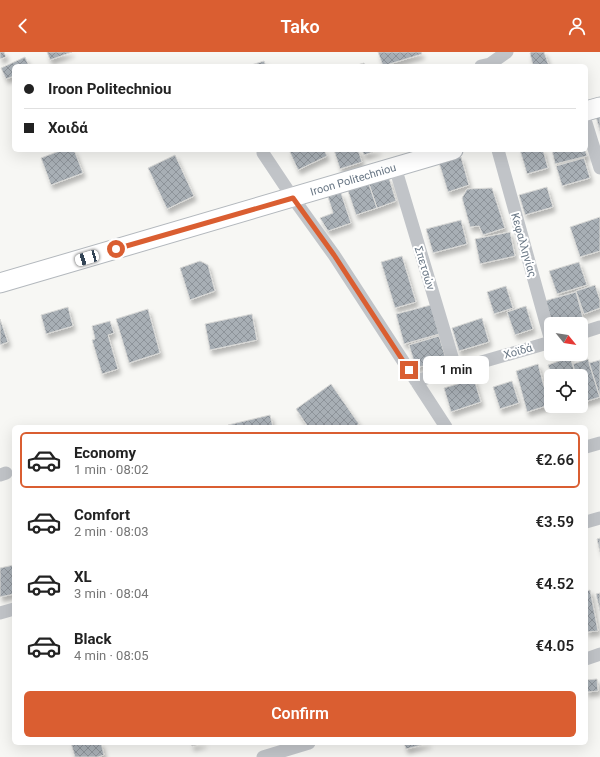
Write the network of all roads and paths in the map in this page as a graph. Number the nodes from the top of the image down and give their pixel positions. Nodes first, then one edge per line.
1 (507, 52) edge
2 (490, 64) edge
3 (600, 107) edge
4 (588, 110) edge
5 (588, 129) edge
6 (446, 152) edge
7 (499, 152) edge
8 (264, 153) dead end
9 (395, 167) junction
10 (600, 168) edge
11 (293, 198) junction
12 (0, 283) edge
13 (544, 317) edge
14 (600, 328) edge
15 (588, 331) edge
16 (544, 343) edge
17 (456, 370) junction
18 (416, 381) junction
19 (445, 425) edge
20 (600, 443) edge
21 (588, 446) edge
22 (600, 518) edge
23 (588, 521) edge
24 (12, 610) edge
25 (0, 613) edge
26 (600, 654) edge
27 (588, 658) edge
28 (303, 745) edge
29 (264, 757) edge

1 - 2 street
3 - 4 street
5 - 10 street
6 - 9 street, Iroon Politechniou
7 - 13 street, Κεφαλληνίας
8 - 11 street
9 - 11 street, Iroon Politechniou
9 - 17 street, Σπετσών
11 - 12 street, Iroon Politechniou
11 - 18 street
14 - 15 street
16 - 17 street, Χοϊδά
17 - 18 street, Χοϊδά
18 - 19 street
20 - 21 street
22 - 23 street
24 - 25 street
26 - 27 street
28 - 29 street

